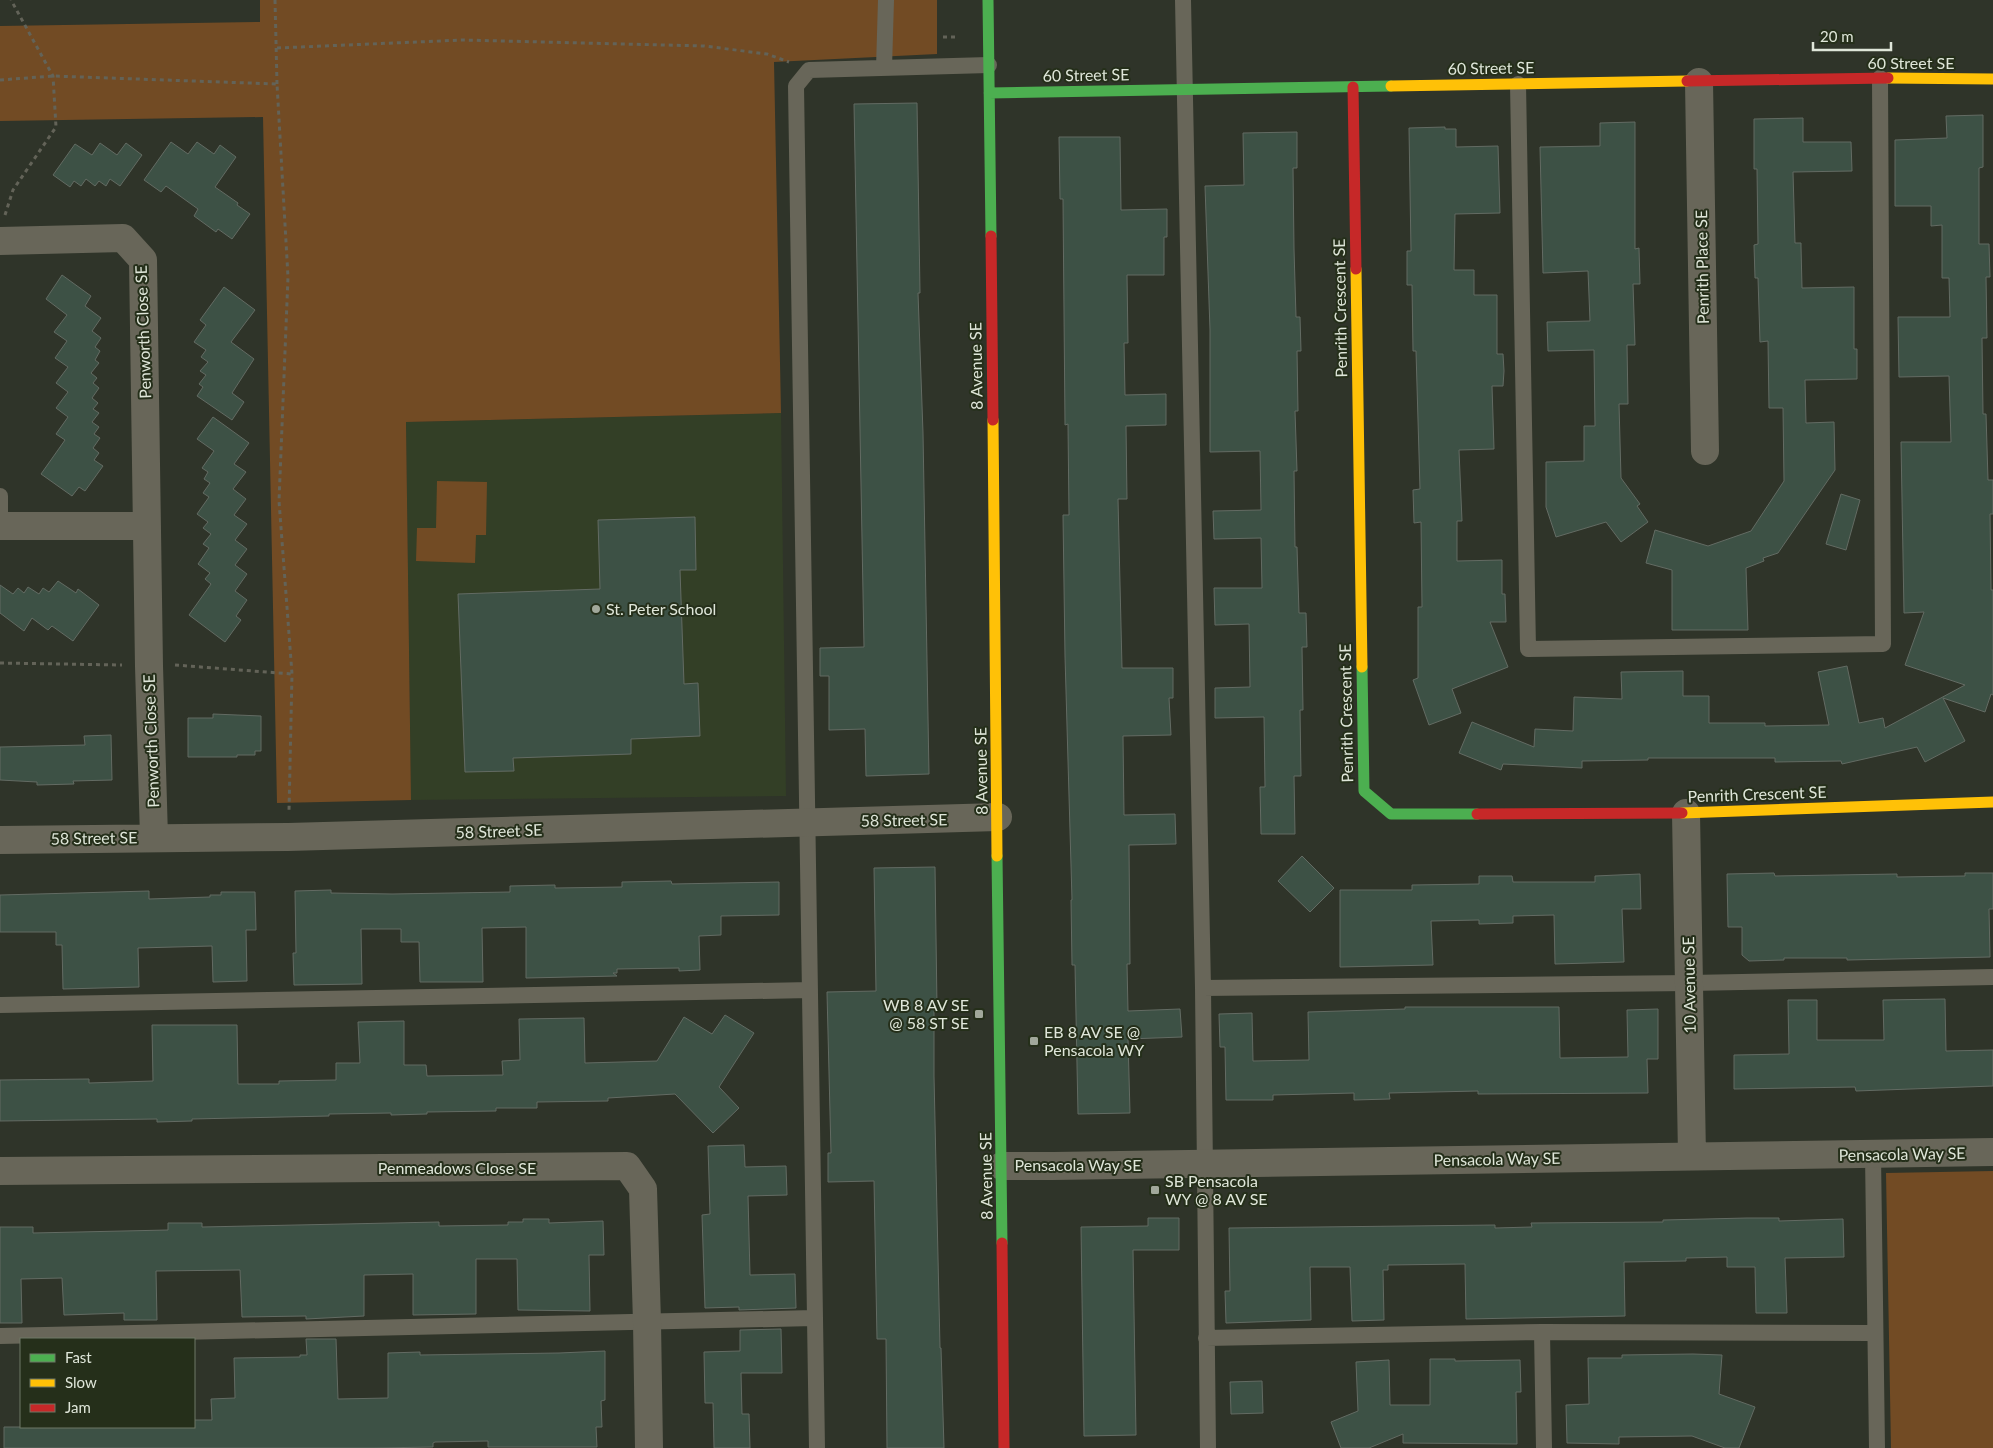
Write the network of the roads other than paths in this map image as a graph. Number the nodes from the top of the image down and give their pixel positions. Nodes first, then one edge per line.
1 (886, 0) edge
2 (988, 0) edge
3 (1183, 0) edge
4 (989, 65) junction
5 (884, 68) junction
6 (1880, 78) junction
7 (1993, 79) edge
8 (1699, 82) junction
9 (1518, 84) junction
10 (1353, 87) junction
11 (1184, 89) junction
12 (989, 94) junction
13 (1, 231) edge
14 (1705, 451) dead end
15 (0, 496) edge
16 (0, 526) edge
17 (147, 526) junction
18 (1993, 802) edge
19 (1686, 813) junction
20 (998, 817) junction
21 (806, 822) junction
22 (154, 837) junction
23 (0, 840) edge
24 (1993, 977) edge
25 (1690, 984) junction
26 (1203, 988) junction
27 (810, 990) junction
28 (0, 1005) edge
29 (1993, 1152) edge
30 (1873, 1154) junction
31 (1692, 1156) junction
32 (1205, 1164) junction
33 (1002, 1166) junction
34 (0, 1171) edge
35 (814, 1318) junction
36 (648, 1322) junction
37 (1542, 1332) junction
38 (1875, 1333) junction
39 (0, 1336) edge
40 (1206, 1338) junction
41 (649, 1448) edge
42 (817, 1448) edge
43 (1004, 1448) edge
44 (1208, 1448) edge
45 (1544, 1448) edge
46 (1877, 1448) edge

1 - 5 lane
2 - 4 street, 8 Avenue SE
3 - 11 lane
4 - 5 lane
4 - 12 street, 8 Avenue SE
5 - 21 lane
6 - 7 street, 60 Street SE
6 - 8 street, 60 Street SE
6 - 9 lane
8 - 9 street, 60 Street SE
8 - 14 street, Penrith Place SE
9 - 10 street, 60 Street SE
10 - 11 street, 60 Street SE
10 - 19 street, Penrith Crescent SE
11 - 12 street, 60 Street SE
11 - 26 lane
12 - 20 street, 8 Avenue SE
13 - 17 street, Penworth Close SE
15 - 16 lane
16 - 17 street
17 - 22 street, Penworth Close SE
18 - 19 street, Penrith Crescent SE
19 - 25 street, 10 Avenue SE
20 - 21 street, 58 Street SE
20 - 33 street, 8 Avenue SE
21 - 22 street, 58 Street SE
21 - 27 lane
22 - 23 street, 58 Street SE
24 - 25 lane
25 - 26 lane
25 - 31 street, 10 Avenue SE
26 - 32 lane
27 - 28 lane
27 - 35 lane
29 - 30 street, Pensacola Way SE
30 - 31 street, Pensacola Way SE
30 - 38 lane
31 - 32 street, Pensacola Way SE
32 - 33 street, Pensacola Way SE
32 - 40 lane
33 - 43 street, 8 Avenue SE
34 - 36 street, Penmeadows Close SE
35 - 36 lane
35 - 42 lane
36 - 39 lane
36 - 41 street, Penmeadows Close SE
37 - 38 lane
37 - 40 lane
37 - 45 lane
38 - 46 lane
40 - 44 lane

